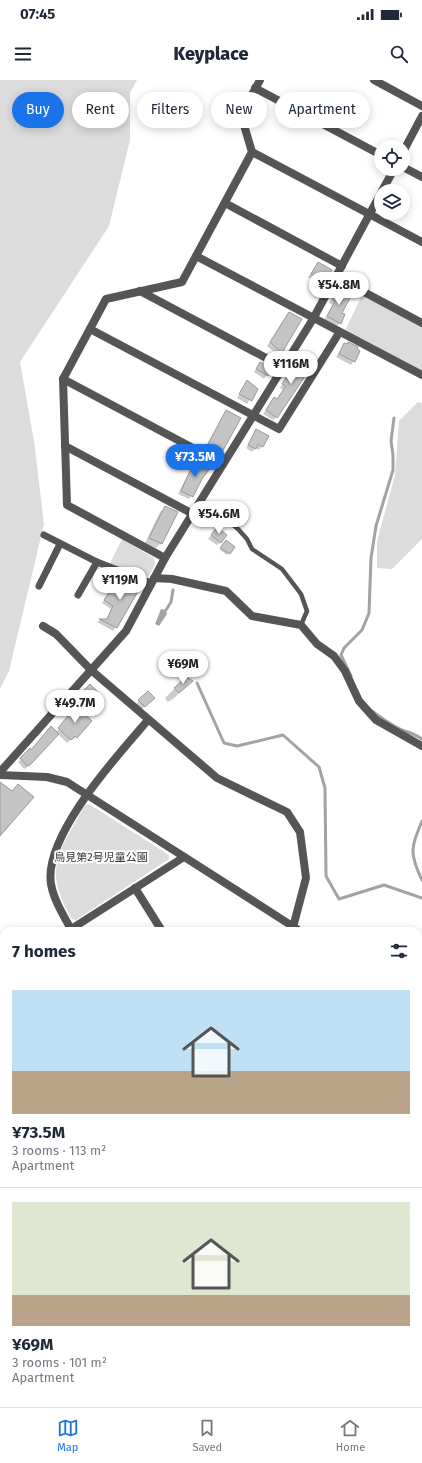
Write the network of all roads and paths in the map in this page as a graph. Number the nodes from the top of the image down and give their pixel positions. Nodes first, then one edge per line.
1 (260, 80) edge
2 (374, 80) edge
3 (255, 88) junction
4 (422, 106) edge
5 (422, 116) edge
6 (409, 140) edge
7 (374, 151) edge
8 (252, 152) junction
9 (410, 171) edge
10 (422, 177) edge
11 (225, 203) junction
12 (374, 206) edge
13 (370, 214) junction
14 (422, 242) edge
15 (196, 256) junction
16 (342, 266) junction
17 (336, 277) junction
18 (140, 291) junction
19 (313, 319) junction
20 (422, 323) edge
21 (90, 329) junction
22 (339, 333) junction
23 (283, 367) junction
24 (422, 376) edge
25 (63, 379) junction
26 (254, 416) junction
27 (65, 446) junction
28 (223, 464) junction
29 (216, 510) dead end
30 (193, 514) junction
31 (44, 535) dead end
32 (60, 544) junction
33 (165, 558) junction
34 (97, 562) junction
35 (153, 581) junction
36 (39, 586) dead end
37 (78, 595) dead end
38 (301, 625) junction
39 (43, 626) dead end
40 (91, 670) junction
41 (148, 720) junction
42 (422, 746) edge
43 (0, 773) edge
44 (86, 794) junction
45 (184, 857) junction
46 (135, 888) junction
47 (70, 927) edge
48 (76, 927) edge
49 (159, 927) edge
50 (290, 927) edge
51 (296, 927) edge

1 - 3 street
2 - 4 street
3 - 7 street
3 - 8 street
5 - 6 street
8 - 11 street
8 - 13 street
9 - 10 street
11 - 15 street
11 - 16 street
12 - 13 street
13 - 14 street
13 - 16 street
15 - 18 street
15 - 19 street
16 - 17 street
17 - 19 street
17 - 20 street
18 - 21 street
18 - 23 street
19 - 22 street
19 - 23 street
21 - 25 street
21 - 26 street
22 - 24 street
22 - 26 street
23 - 26 street
25 - 27 street
25 - 28 street
26 - 28 street
27 - 30 street
27 - 33 street
28 - 30 street
29 - 38 lane
30 - 33 street
31 - 32 street
32 - 34 street
32 - 36 street
33 - 35 street
34 - 35 street
34 - 37 street
35 - 38 street
35 - 40 street
38 - 42 street
39 - 40 street
40 - 41 street
40 - 43 street
41 - 44 street
41 - 51 street
43 - 44 street
44 - 45 street
44 - 47 street
45 - 46 street
45 - 50 street
46 - 48 street
46 - 49 street

